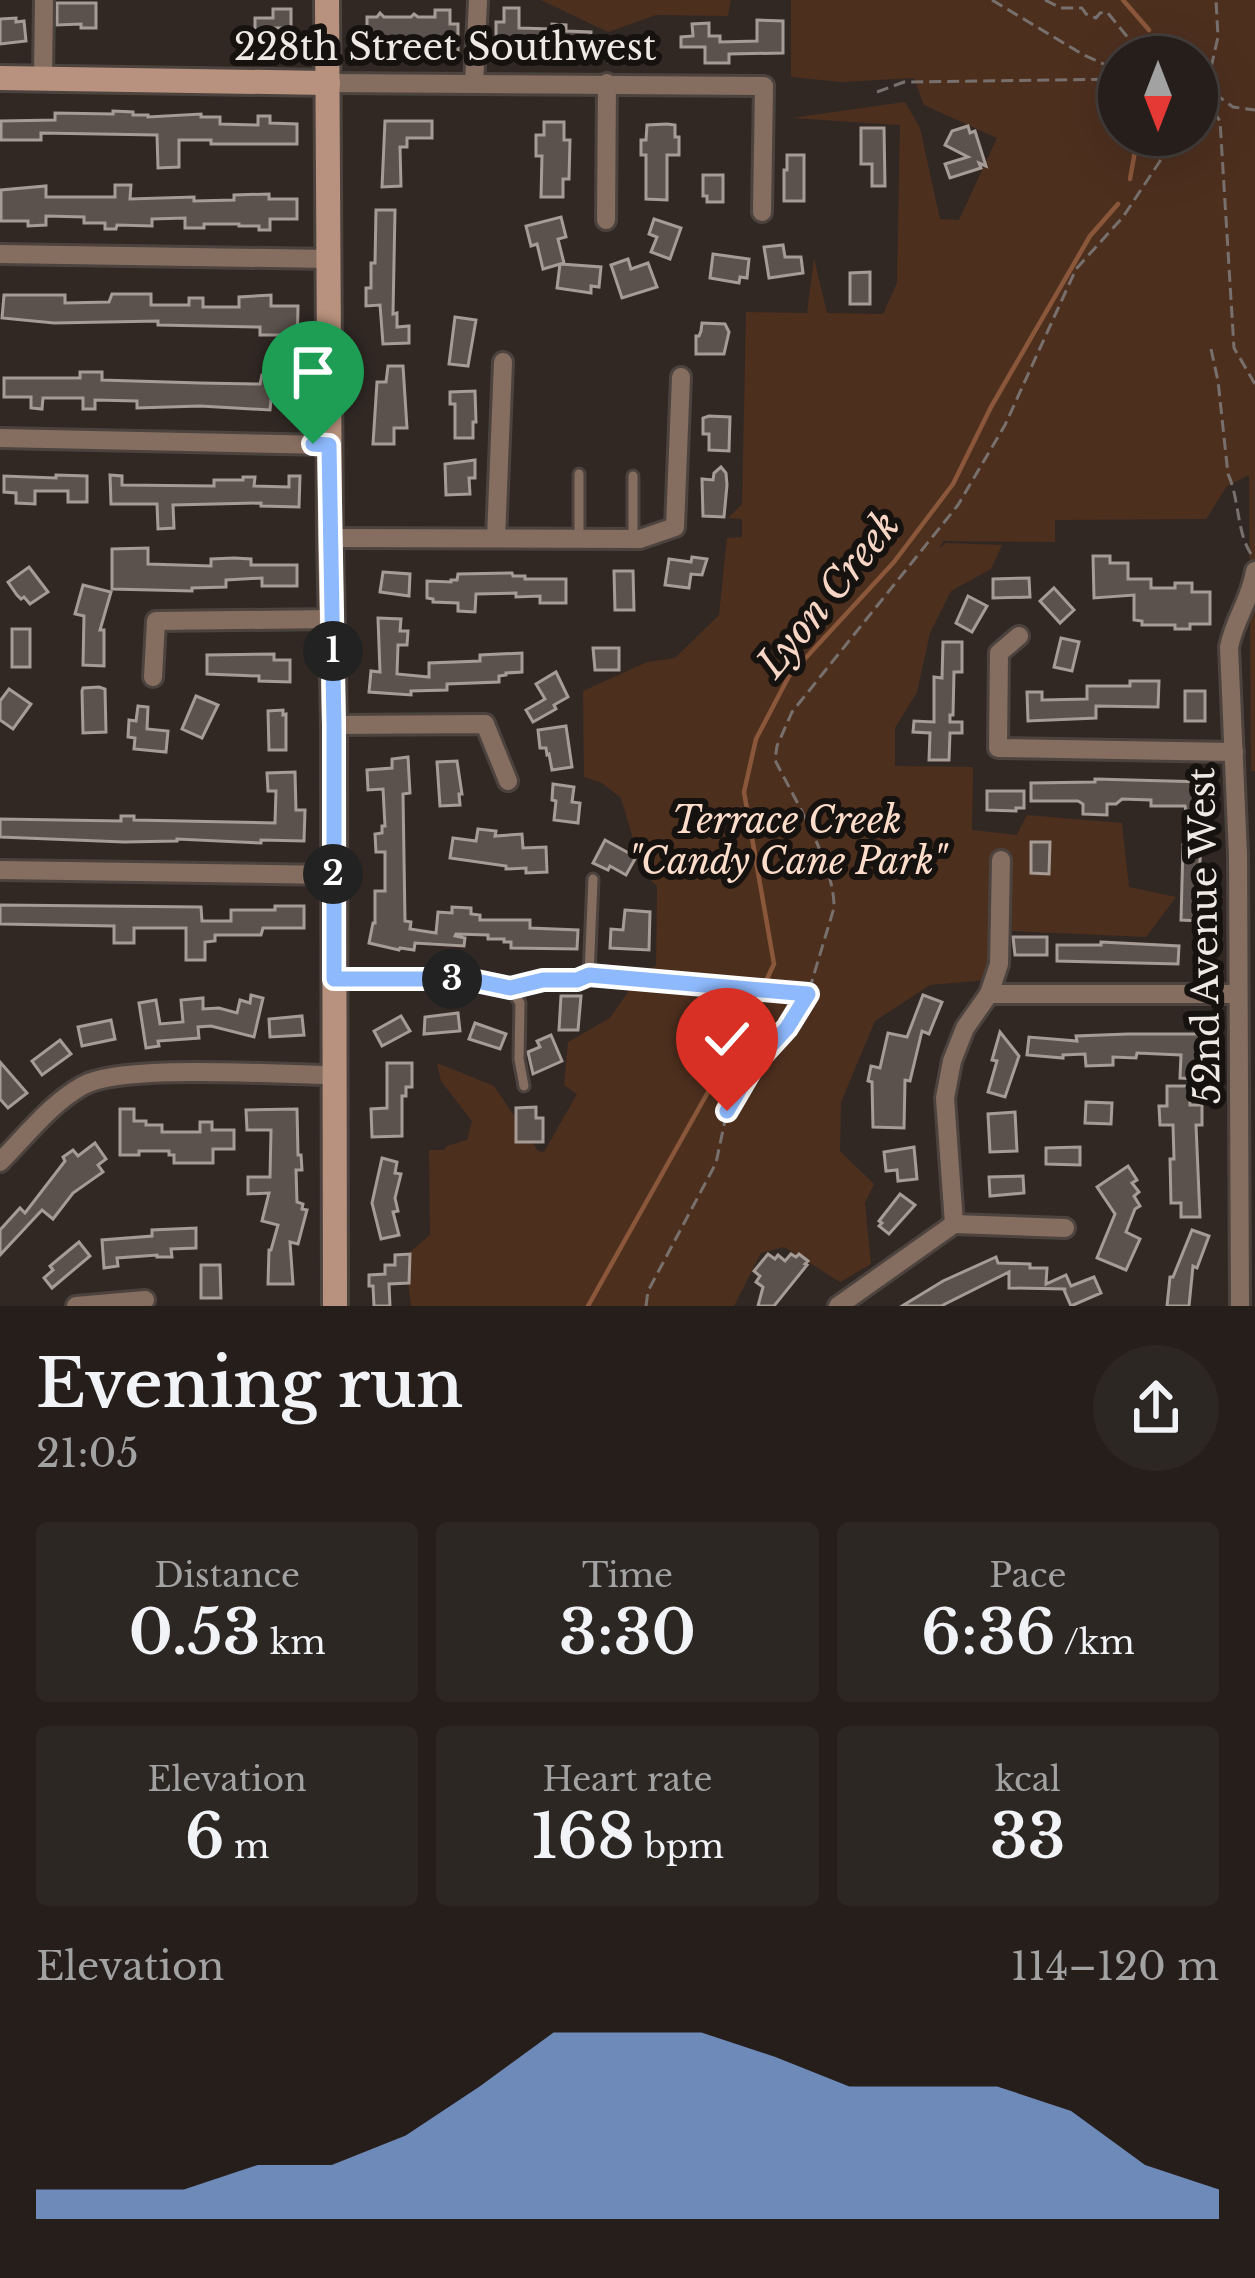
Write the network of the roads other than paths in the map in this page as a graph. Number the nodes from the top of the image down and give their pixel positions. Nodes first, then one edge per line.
1 (44, 0) edge
2 (328, 0) edge
3 (478, 1) edge
4 (0, 78) edge
5 (44, 79) junction
6 (328, 83) junction
7 (474, 83) junction
8 (607, 83) junction
9 (762, 212) dead end
10 (606, 220) dead end
11 (0, 254) edge
12 (328, 259) junction
13 (503, 362) dead end
14 (681, 377) dead end
15 (0, 438) edge
16 (329, 445) junction
17 (579, 474) dead end
18 (633, 476) dead end
19 (330, 538) junction
20 (496, 538) junction
21 (579, 538) junction
22 (633, 539) junction
23 (1255, 571) edge
24 (332, 619) junction
25 (1019, 636) dead end
26 (153, 677) dead end
27 (334, 725) junction
28 (1234, 752) junction
29 (508, 781) dead end
30 (1246, 856) edge
31 (1001, 860) dead end
32 (0, 870) edge
33 (333, 874) junction
34 (593, 879) dead end
35 (334, 979) junction
36 (510, 988) junction
37 (989, 994) junction
38 (1238, 994) junction
39 (332, 1076) junction
40 (524, 1086) dead end
41 (0, 1162) edge
42 (954, 1224) junction
43 (1065, 1228) dead end
44 (145, 1300) dead end
45 (76, 1306) edge
46 (334, 1306) edge
47 (838, 1306) edge
48 (1240, 1306) edge

1 - 5 street
2 - 6 main road
3 - 7 street
4 - 5 main road, 228th Street Southwest
5 - 6 main road, 228th Street Southwest
6 - 7 street, 228th Street Southwest
6 - 12 main road
7 - 8 street, 228th Street Southwest
8 - 9 street, 228th Street Southwest
8 - 10 street
11 - 12 street
12 - 16 main road
13 - 20 street
14 - 22 street
15 - 16 street
16 - 19 main road
17 - 21 lane
18 - 22 lane
19 - 20 street
19 - 24 main road
20 - 21 street
21 - 22 street
23 - 28 street, 52nd Avenue West
24 - 26 street
24 - 27 main road
25 - 28 street
27 - 29 street
27 - 33 main road
28 - 30 street, 52nd Avenue West
30 - 38 street, 52nd Avenue West
31 - 37 street
32 - 33 street
33 - 35 main road
34 - 36 lane
35 - 36 street
35 - 39 main road
36 - 40 lane
37 - 38 street
37 - 42 street
38 - 48 street, 52nd Avenue West
39 - 41 street
39 - 46 main road
42 - 43 street
42 - 47 street
44 - 45 street

